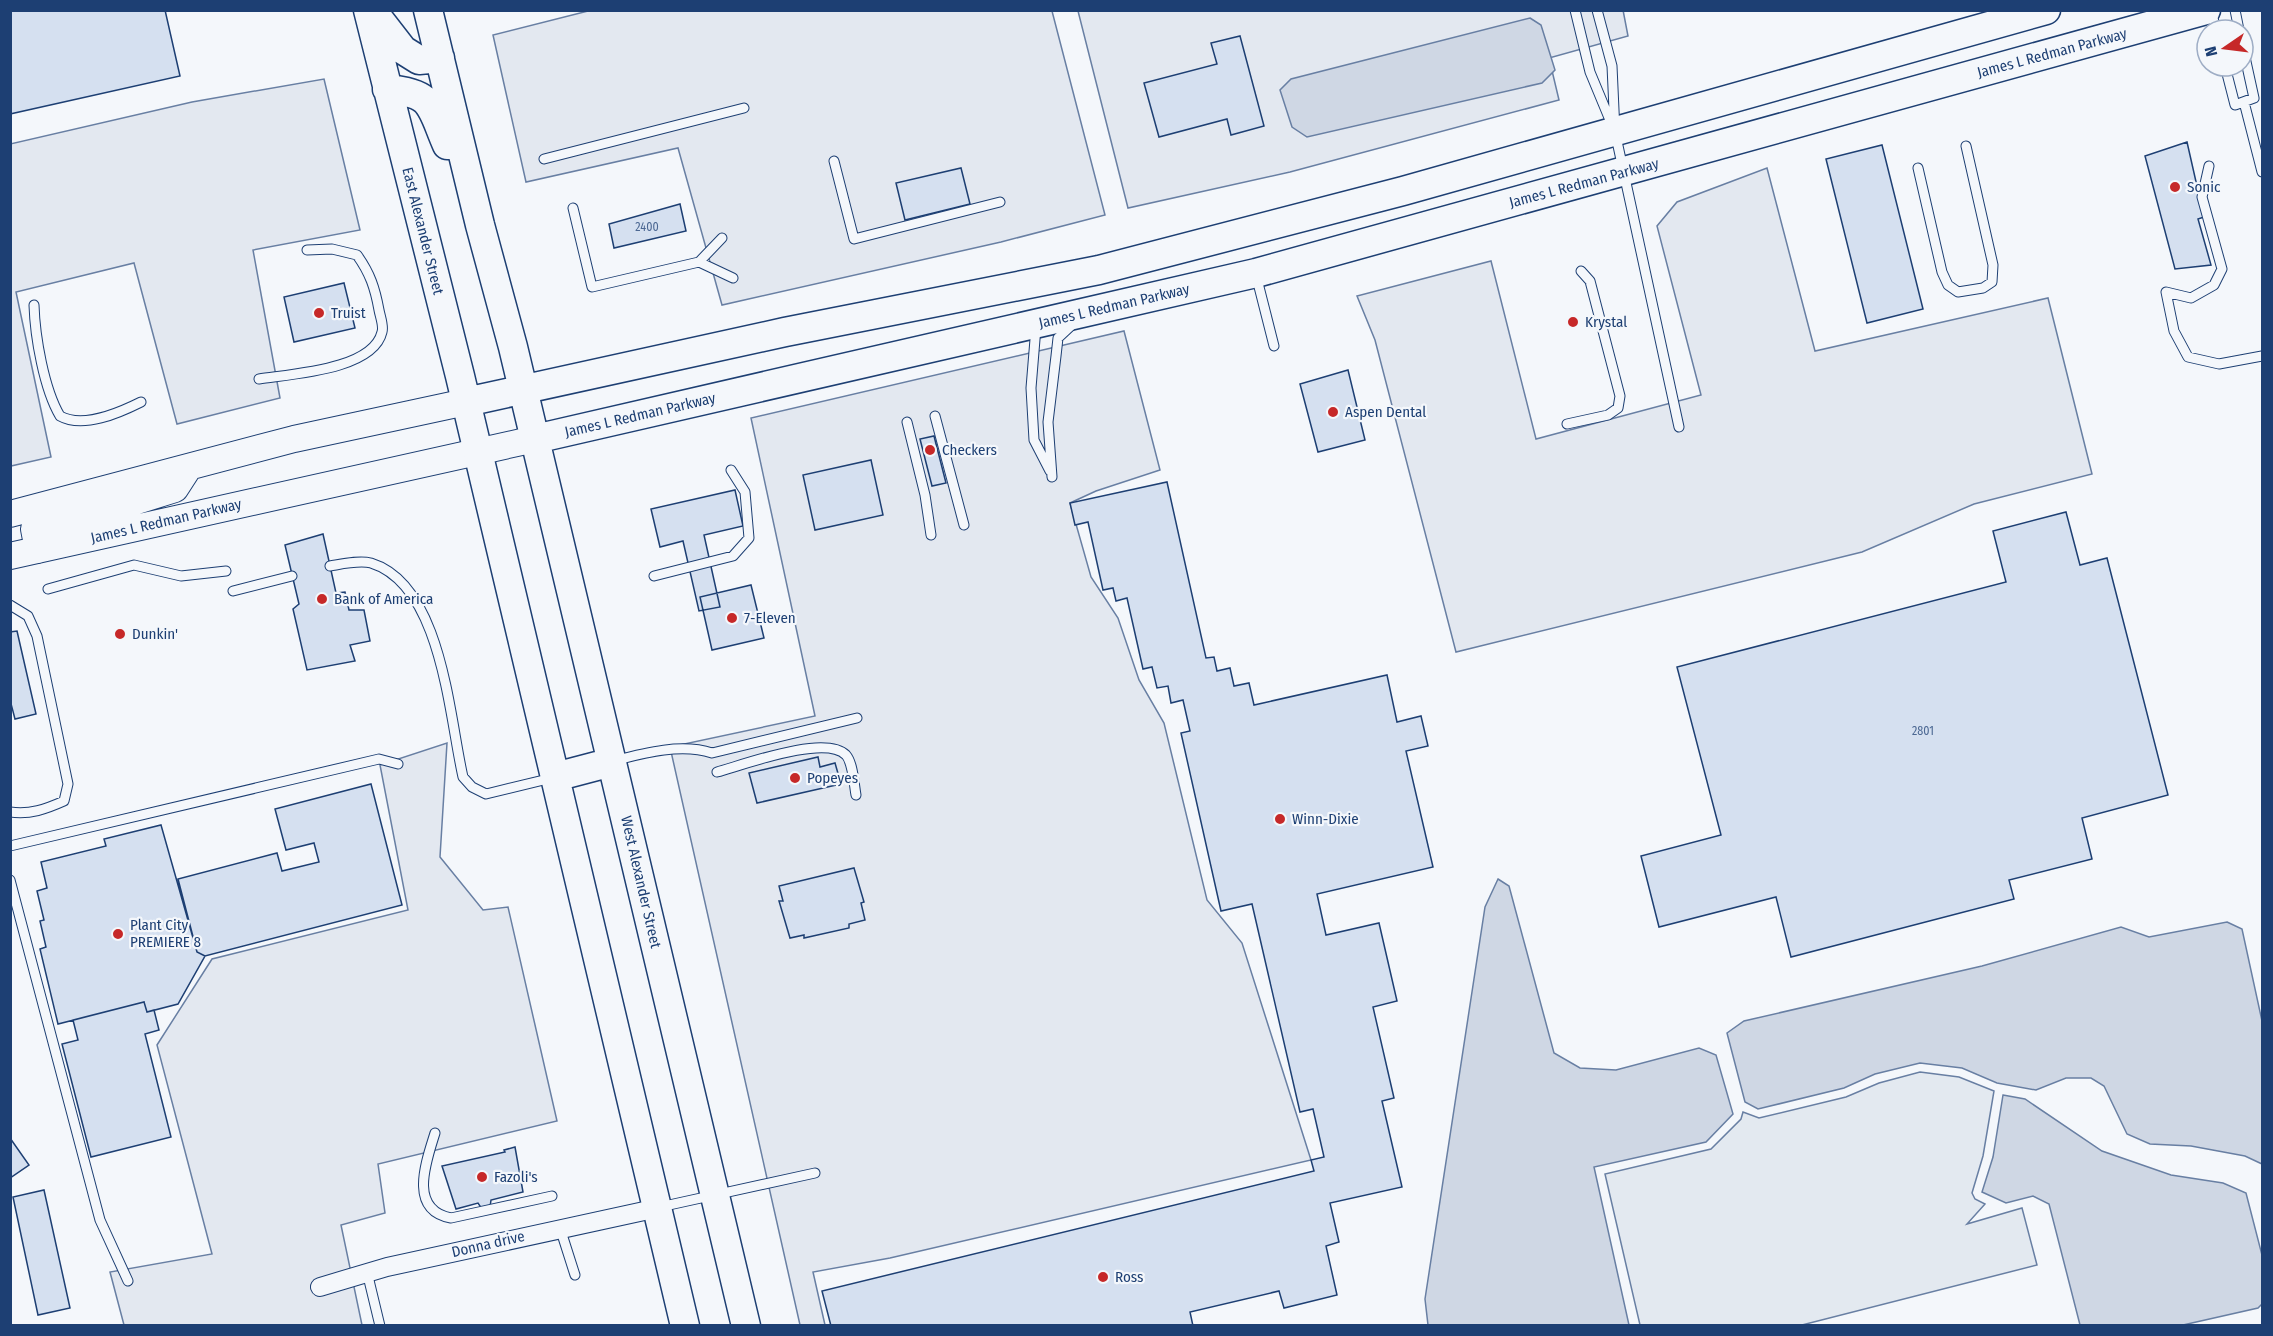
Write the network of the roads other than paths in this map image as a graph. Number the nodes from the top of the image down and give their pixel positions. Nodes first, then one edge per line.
1 (370, 10) edge
2 (428, 10) edge
3 (1575, 10) edge
4 (1597, 10) edge
5 (2046, 10) edge
6 (2129, 10) edge
7 (2205, 10) edge
8 (440, 58) junction
9 (2230, 78) edge
10 (2250, 78) edge
11 (1956, 79) junction
12 (387, 89) junction
13 (2239, 103) junction
14 (744, 108) dead end
15 (1615, 132) junction
16 (1966, 146) dead end
17 (544, 159) dead end
18 (834, 161) dead end
19 (2209, 166) dead end
20 (1918, 168) dead end
21 (2262, 172) edge
22 (1623, 173) junction
23 (1000, 202) dead end
24 (573, 208) dead end
25 (1308, 215) junction
26 (480, 225) junction
27 (722, 238) dead end
28 (307, 250) dead end
29 (699, 262) junction
30 (1581, 271) dead end
31 (1256, 273) junction
32 (733, 278) dead end
33 (1038, 282) junction
34 (34, 305) dead end
35 (1084, 314) junction
36 (1036, 324) junction
37 (1274, 346) dead end
38 (2262, 356) edge
39 (851, 367) junction
40 (259, 379) dead end
41 (523, 390) junction
42 (141, 402) dead end
43 (466, 402) junction
44 (935, 416) dead end
45 (907, 422) dead end
46 (1567, 424) dead end
47 (1679, 427) dead end
48 (535, 439) junction
49 (478, 452) junction
50 (188, 468) junction
51 (730, 470) dead end
52 (10, 514) edge
53 (964, 525) dead end
54 (931, 535) dead end
55 (38, 550) junction
56 (10, 556) edge
57 (330, 566) dead end
58 (226, 571) dead end
59 (292, 576) dead end
60 (654, 576) dead end
61 (48, 589) dead end
62 (233, 591) dead end
63 (10, 604) edge
64 (857, 718) dead end
65 (612, 762) junction
66 (399, 764) dead end
67 (717, 772) dead end
68 (555, 777) junction
69 (856, 795) dead end
70 (10, 813) edge
71 (10, 846) edge
72 (10, 880) edge
73 (435, 1133) dead end
74 (815, 1173) dead end
75 (715, 1194) junction
76 (552, 1196) dead end
77 (658, 1208) junction
78 (560, 1228) junction
79 (367, 1272) junction
80 (575, 1275) dead end
81 (128, 1281) dead end
82 (320, 1287) dead end
83 (380, 1326) edge
84 (685, 1326) edge
85 (746, 1326) edge

1 - 8 main road
1 - 12 main road, East Alexander Street
2 - 8 main road
3 - 15 lane
4 - 15 lane
5 - 15 main road
6 - 11 main road
7 - 11 main road, James L Redman Parkway
8 - 26 main road
9 - 13 lane
10 - 13 lane
11 - 22 main road, James L Redman Parkway
12 - 26 main road
12 - 43 main road, East Alexander Street
13 - 21 lane
14 - 17 lane
15 - 22 lane
15 - 25 main road
16 - 20 lane
18 - 23 lane
19 - 38 lane
22 - 31 main road, James L Redman Parkway
22 - 47 lane
24 - 29 lane
25 - 33 main road
25 - 36 main road
26 - 41 main road
27 - 29 lane
28 - 40 lane
29 - 32 lane
30 - 46 lane
31 - 35 main road, James L Redman Parkway
31 - 37 lane
33 - 39 main road
33 - 41 main road
34 - 42 lane
35 - 36 main road, James L Redman Parkway
35 - 36 lane
36 - 39 main road, James L Redman Parkway
39 - 48 main road, James L Redman Parkway
41 - 43 main road
41 - 48 main road
43 - 49 main road, East Alexander Street
43 - 50 main road
44 - 53 lane
45 - 54 lane
48 - 49 main road, James L Redman Parkway
48 - 65 main road, West Alexander Street
49 - 55 main road, James L Redman Parkway
49 - 68 main road
50 - 52 main road
50 - 55 main road
51 - 60 lane
55 - 56 main road, James L Redman Parkway
57 - 68 lane
58 - 61 lane
59 - 62 lane
63 - 70 lane
64 - 65 lane
65 - 68 main road
65 - 75 main road, West Alexander Street
66 - 71 lane
67 - 69 lane
68 - 77 main road
72 - 81 lane
73 - 76 lane
74 - 75 lane
75 - 77 lane
75 - 85 main road, West Alexander Street
77 - 78 street, Donna drive
77 - 84 main road
78 - 79 street, Donna drive
78 - 80 lane
79 - 82 street, Donna drive
79 - 83 lane

